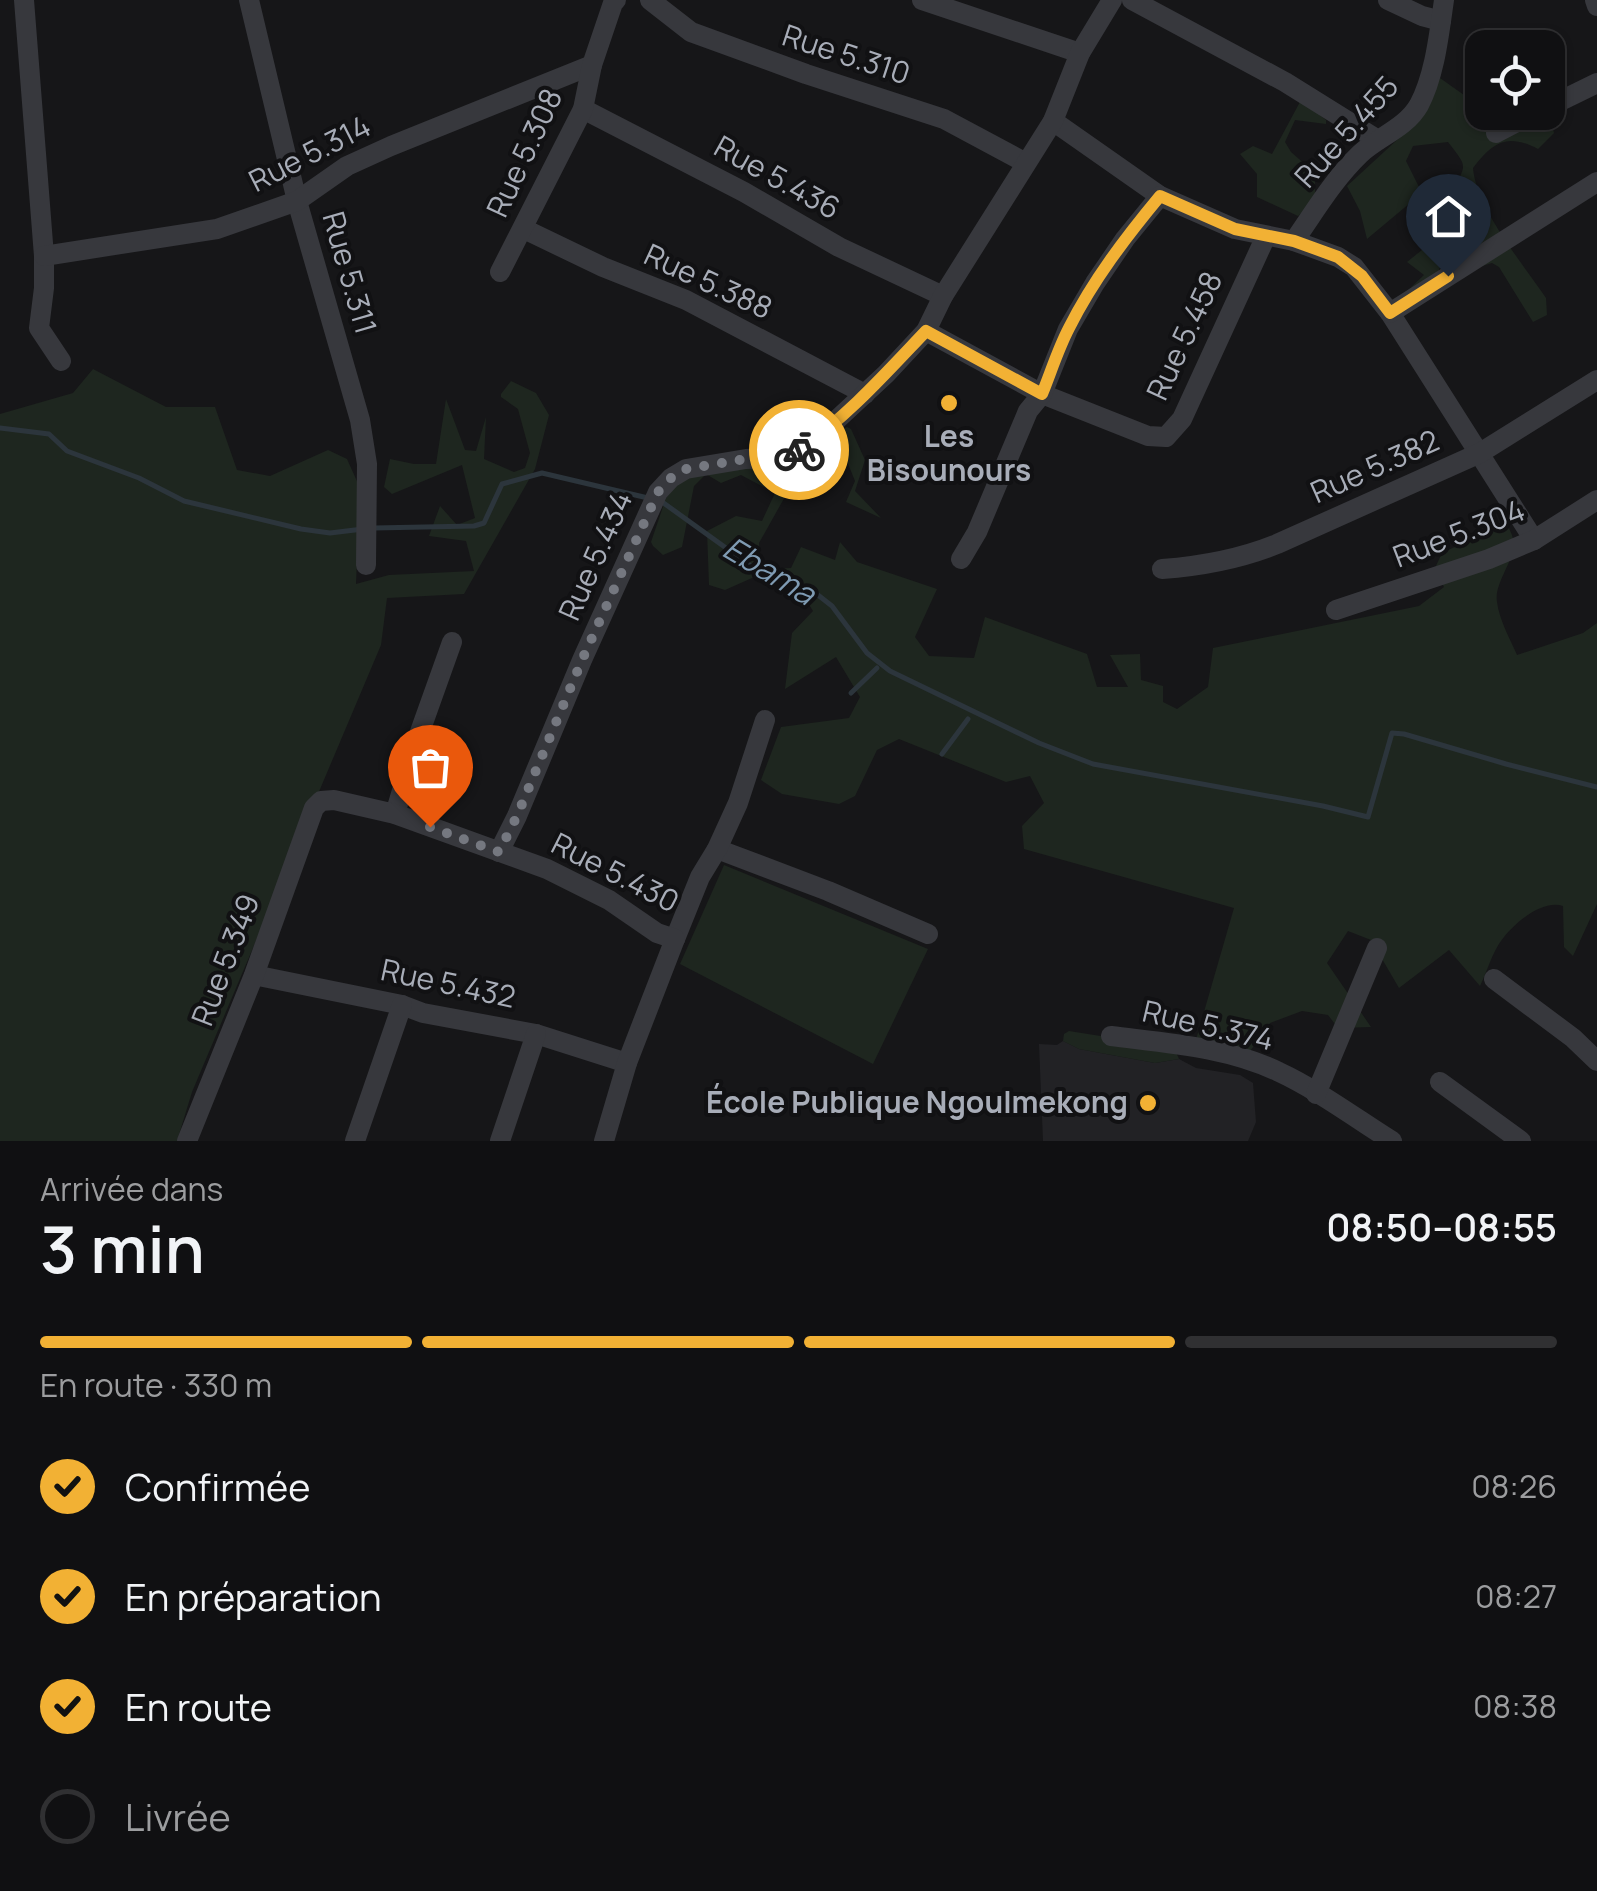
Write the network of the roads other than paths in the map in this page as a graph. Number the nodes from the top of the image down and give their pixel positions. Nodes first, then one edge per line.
1 (24, 0) edge
2 (250, 0) edge
3 (650, 0) edge
4 (922, 0) edge
5 (1112, 0) edge
6 (1132, 0) edge
7 (1388, 0) edge
8 (613, 1) edge
9 (1442, 10) edge
10 (1080, 53) junction
11 (592, 65) junction
12 (1597, 82) edge
13 (1565, 98) edge
14 (584, 109) junction
15 (1052, 121) junction
16 (1502, 130) edge
17 (1496, 133) dead end
18 (1378, 140) junction
19 (1026, 163) junction
20 (1597, 182) edge
21 (1160, 196) junction
22 (297, 201) junction
23 (524, 228) junction
24 (1266, 236) junction
25 (1294, 241) junction
26 (44, 256) junction
27 (500, 272) dead end
28 (942, 296) junction
29 (1390, 313) junction
30 (926, 331) junction
31 (61, 361) dead end
32 (1597, 380) edge
33 (865, 394) junction
34 (1042, 394) junction
35 (1480, 453) junction
36 (1597, 500) edge
37 (1534, 540) junction
38 (960, 559) dead end
39 (366, 565) dead end
40 (1162, 569) dead end
41 (1336, 610) dead end
42 (452, 642) dead end
43 (765, 720) dead end
44 (322, 801) joint
45 (395, 814) junction
46 (717, 849) junction
47 (499, 852) junction
48 (928, 934) dead end
49 (675, 938) junction
50 (1376, 948) dead end
51 (254, 975) junction
52 (1494, 979) dead end
53 (402, 1004) junction
54 (536, 1034) junction
55 (1111, 1036) dead end
56 (1597, 1061) edge
57 (628, 1063) junction
58 (1440, 1082) dead end
59 (1316, 1094) junction
60 (187, 1141) edge
61 (354, 1141) edge
62 (500, 1141) edge
63 (604, 1141) edge
64 (1392, 1141) edge
65 (1521, 1141) edge

1 - 26 street
2 - 22 street, Rue 5.311
3 - 19 street, Rue 5.310
4 - 10 street
5 - 10 street, Rue 5.434
6 - 18 street
7 - 9 street
8 - 11 street, Rue 5.308
9 - 18 street, Rue 5.455
10 - 15 street, Rue 5.434
11 - 14 street, Rue 5.308
11 - 22 street, Rue 5.314
12 - 13 street
14 - 23 street, Rue 5.308
14 - 28 street, Rue 5.436
15 - 19 street, Rue 5.434
15 - 21 street
16 - 17 street
18 - 25 street, Rue 5.455
19 - 28 street, Rue 5.434
20 - 29 street
21 - 24 street
21 - 34 street
22 - 26 street, Rue 5.314
22 - 39 street, Rue 5.311
23 - 27 street, Rue 5.308
23 - 33 street, Rue 5.388
24 - 25 street
24 - 34 street, Rue 5.458
25 - 29 street
26 - 31 street
28 - 30 street, Rue 5.434
29 - 35 street
30 - 33 street, Rue 5.434
30 - 34 street, Rue 5.458
32 - 35 street, Rue 5.382
33 - 47 street, Rue 5.434
34 - 38 street
35 - 37 street
35 - 40 street, Rue 5.382
36 - 37 street, Rue 5.304
37 - 41 street, Rue 5.304
42 - 45 street
43 - 46 street
44 - 45 street, Rue 5.430
44 - 51 street, Rue 5.349
45 - 47 street, Rue 5.430
46 - 48 street
46 - 49 street
47 - 49 street, Rue 5.430
49 - 57 street, Rue 5.430
50 - 59 street
51 - 53 street, Rue 5.432
51 - 60 street, Rue 5.349
52 - 56 street
53 - 54 street, Rue 5.432
53 - 61 street
54 - 57 street, Rue 5.432
54 - 62 street
55 - 59 street, Rue 5.374
57 - 63 street, Rue 5.430
58 - 65 street
59 - 64 street, Rue 5.374

